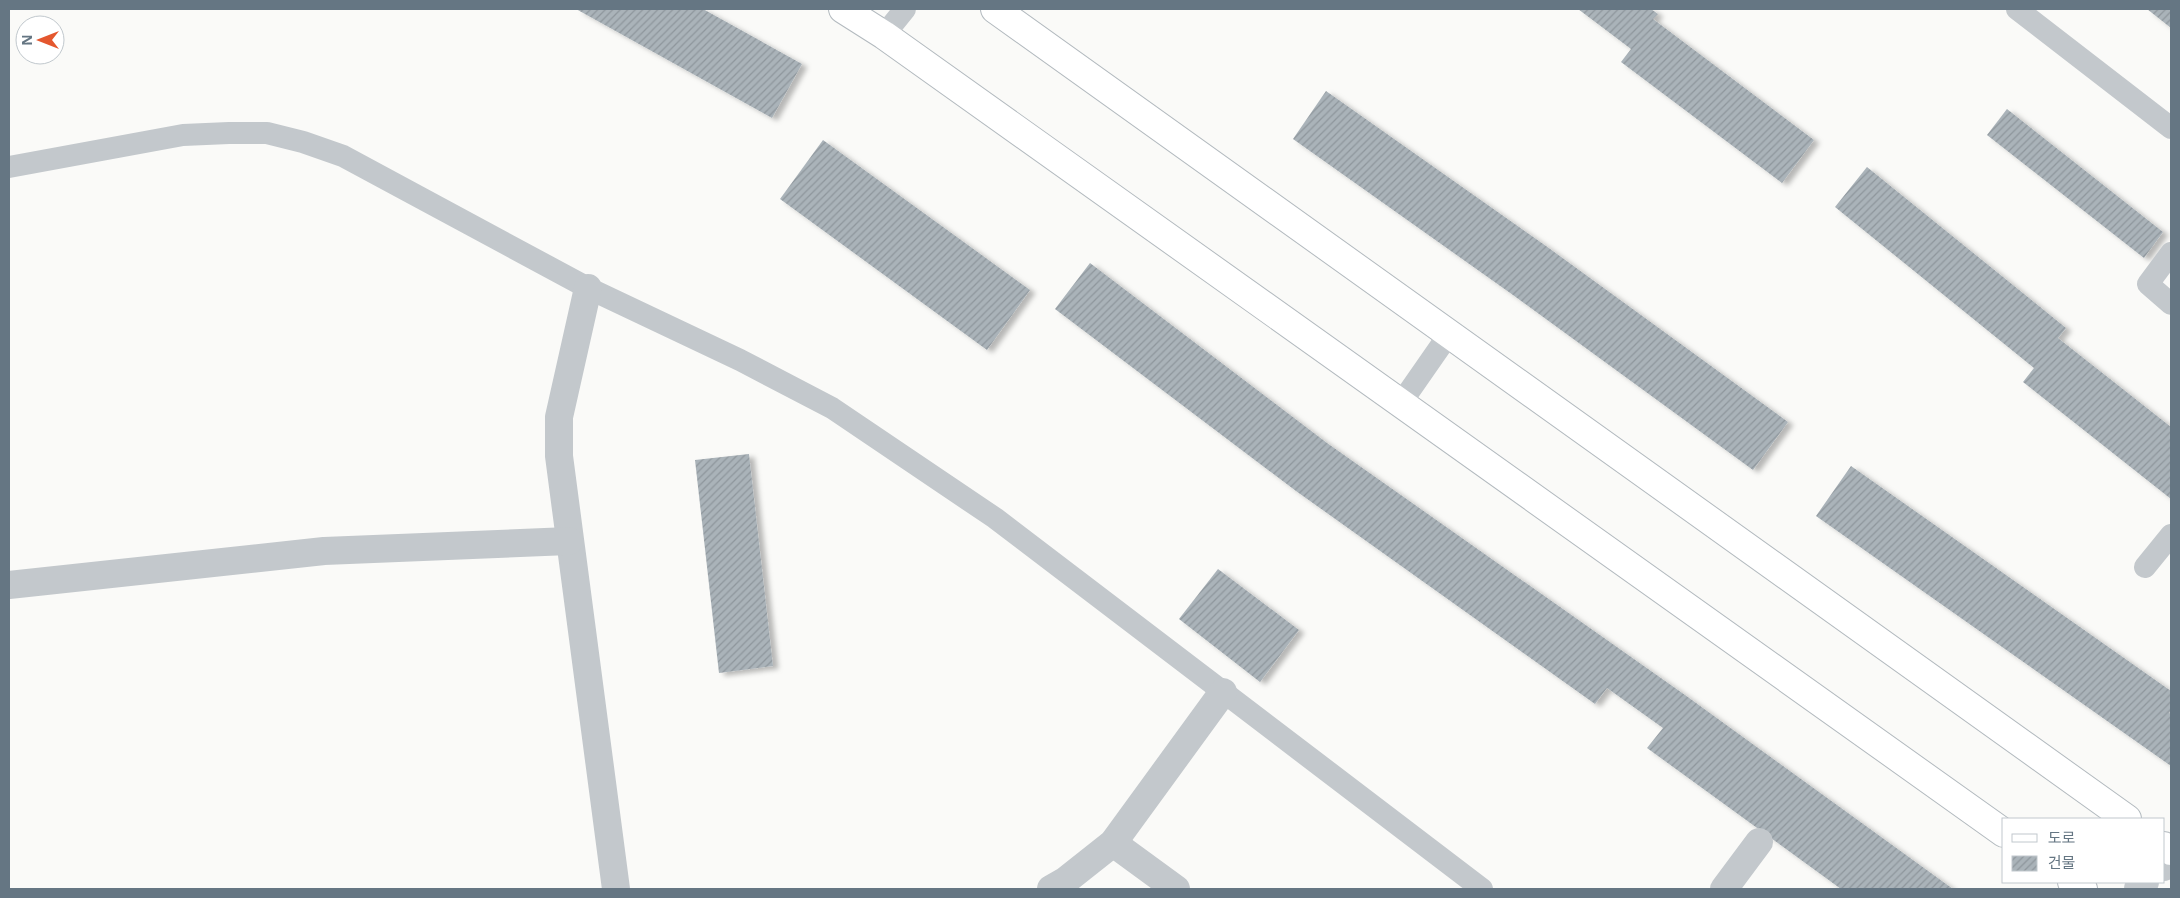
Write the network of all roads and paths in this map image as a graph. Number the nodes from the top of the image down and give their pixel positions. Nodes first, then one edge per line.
1 (844, 9) edge
2 (905, 9) edge
3 (995, 9) edge
4 (2017, 9) edge
5 (884, 35) junction
6 (2171, 128) edge
7 (9, 167) edge
8 (2171, 253) edge
9 (588, 288) junction
10 (2171, 304) edge
11 (1449, 334) junction
12 (1401, 404) junction
13 (2171, 535) edge
14 (569, 541) junction
15 (2145, 567) dead end
16 (9, 585) edge
17 (1223, 692) junction
18 (2126, 818) edge
19 (2002, 832) edge
20 (1759, 842) dead end
21 (1113, 843) junction
22 (616, 889) edge
23 (1051, 889) edge
24 (1176, 889) edge
25 (1482, 889) edge
26 (1724, 889) edge

1 - 5 main road
2 - 5 lane
3 - 11 main road
4 - 6 lane
5 - 12 main road
7 - 9 lane
8 - 10 lane
9 - 14 street
9 - 17 lane
11 - 12 lane
11 - 18 main road
12 - 19 main road
13 - 15 lane
14 - 16 street
14 - 22 street
17 - 21 street
17 - 25 lane
20 - 26 street
21 - 23 street
21 - 24 street

